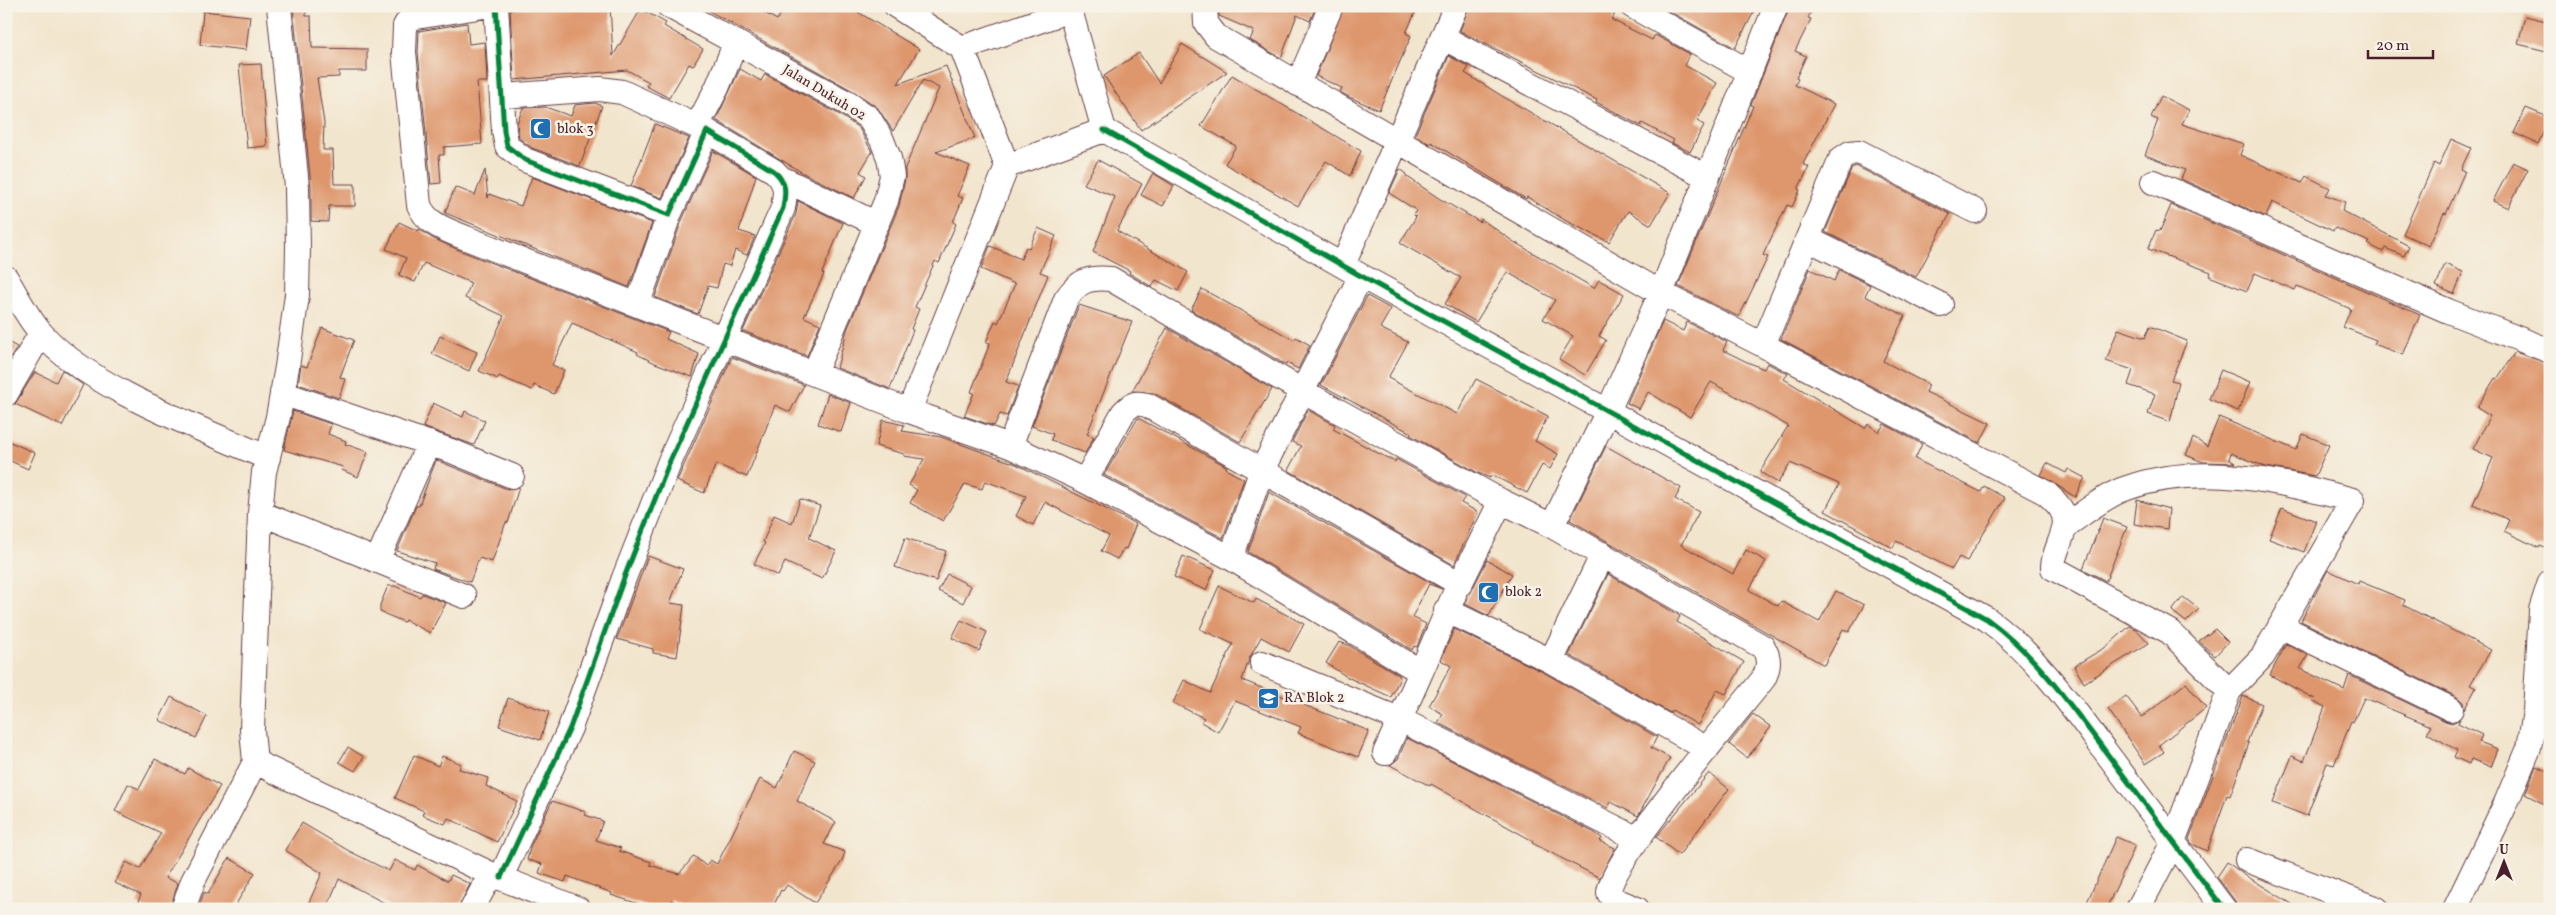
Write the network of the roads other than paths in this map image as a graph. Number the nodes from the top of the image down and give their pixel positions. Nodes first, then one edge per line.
1 (279, 6) edge
2 (484, 6) edge
3 (496, 6) edge
4 (670, 6) edge
5 (896, 6) edge
6 (1205, 6) edge
7 (1331, 6) edge
8 (1456, 6) edge
9 (1632, 6) edge
10 (1776, 6) edge
11 (1071, 8) edge
12 (1442, 37) junction
13 (736, 42) junction
14 (962, 48) junction
15 (1750, 72) junction
16 (1298, 84) junction
17 (503, 96) junction
18 (702, 129) junction
19 (1104, 130) junction
20 (1397, 141) junction
21 (1007, 166) junction
22 (1707, 177) junction
23 (783, 179) junction
24 (2153, 182) dead end
25 (1975, 211) dead end
26 (669, 215) junction
27 (877, 224) junction
28 (1808, 239) junction
29 (1352, 270) junction
30 (6, 278) edge
31 (1661, 293) junction
32 (638, 303) junction
33 (1941, 305) dead end
34 (41, 333) junction
35 (723, 338) junction
36 (1763, 345) junction
37 (2550, 351) edge
38 (814, 374) junction
39 (1304, 392) junction
40 (282, 393) junction
41 (6, 394) edge
42 (909, 411) junction
43 (1608, 411) junction
44 (429, 443) junction
45 (1010, 446) junction
46 (268, 458) junction
47 (1262, 472) junction
48 (512, 476) dead end
49 (1085, 481) junction
50 (1501, 501) junction
51 (260, 513) junction
52 (1552, 526) junction
53 (2065, 526) junction
54 (1603, 554) junction
55 (1231, 558) junction
56 (377, 561) junction
57 (2550, 582) edge
58 (1460, 584) junction
59 (464, 596) dead end
60 (1446, 610) junction
61 (2280, 626) junction
62 (1551, 661) junction
63 (1262, 663) dead end
64 (1422, 672) junction
65 (2229, 691) junction
66 (2451, 710) dead end
67 (1401, 720) junction
68 (1707, 749) junction
69 (1385, 752) dead end
70 (255, 762) junction
71 (1638, 839) junction
72 (2173, 842) junction
73 (2248, 860) dead end
74 (496, 875) junction
75 (183, 909) edge
76 (472, 909) edge
77 (578, 909) edge
78 (1637, 909) edge
79 (2138, 909) edge
80 (2224, 909) edge
81 (2377, 909) edge
82 (2455, 909) edge

1 - 40 street
2 - 32 street
3 - 17 street
4 - 13 street, Jalan Dukuh 02
5 - 14 street
6 - 16 street
7 - 16 street
8 - 12 street
9 - 15 street
10 - 15 street
11 - 14 street
11 - 19 street
12 - 20 street
12 - 22 street
13 - 18 street
13 - 27 street, Jalan Dukuh 02
14 - 21 street
15 - 22 street
16 - 20 street
17 - 18 street
17 - 26 street
18 - 23 street
18 - 26 street
19 - 21 street
19 - 29 street
20 - 29 street
20 - 31 street
21 - 42 street
22 - 31 street
23 - 27 street
23 - 35 street
24 - 37 street
25 - 28 street
26 - 32 street
27 - 38 street, Jalan Dukuh 02
28 - 33 street
28 - 36 street
29 - 39 street
29 - 43 street
30 - 34 street
31 - 36 street
31 - 43 street
32 - 35 street
34 - 41 street
34 - 46 street
35 - 38 street
35 - 74 street
36 - 53 street
38 - 42 street
39 - 45 street
39 - 47 street
39 - 50 street
40 - 44 street
40 - 46 street
42 - 45 street
43 - 52 street
43 - 72 street
44 - 48 street
44 - 56 street
45 - 49 street
46 - 51 street
47 - 49 street
47 - 55 street
47 - 58 street
49 - 55 street
50 - 52 street
50 - 58 street
51 - 56 street
51 - 70 street
52 - 54 street
53 - 61 street
53 - 65 street
54 - 62 street
54 - 68 street
55 - 64 street
56 - 59 street
57 - 82 street
58 - 60 street
60 - 62 street
60 - 64 street
61 - 65 street
61 - 66 street
62 - 68 street
63 - 67 street
64 - 67 street
65 - 72 street
67 - 69 street
67 - 71 street
68 - 71 street
70 - 74 street
70 - 75 street
71 - 78 street
72 - 79 street
72 - 80 street
73 - 81 street
74 - 76 street
74 - 77 street

